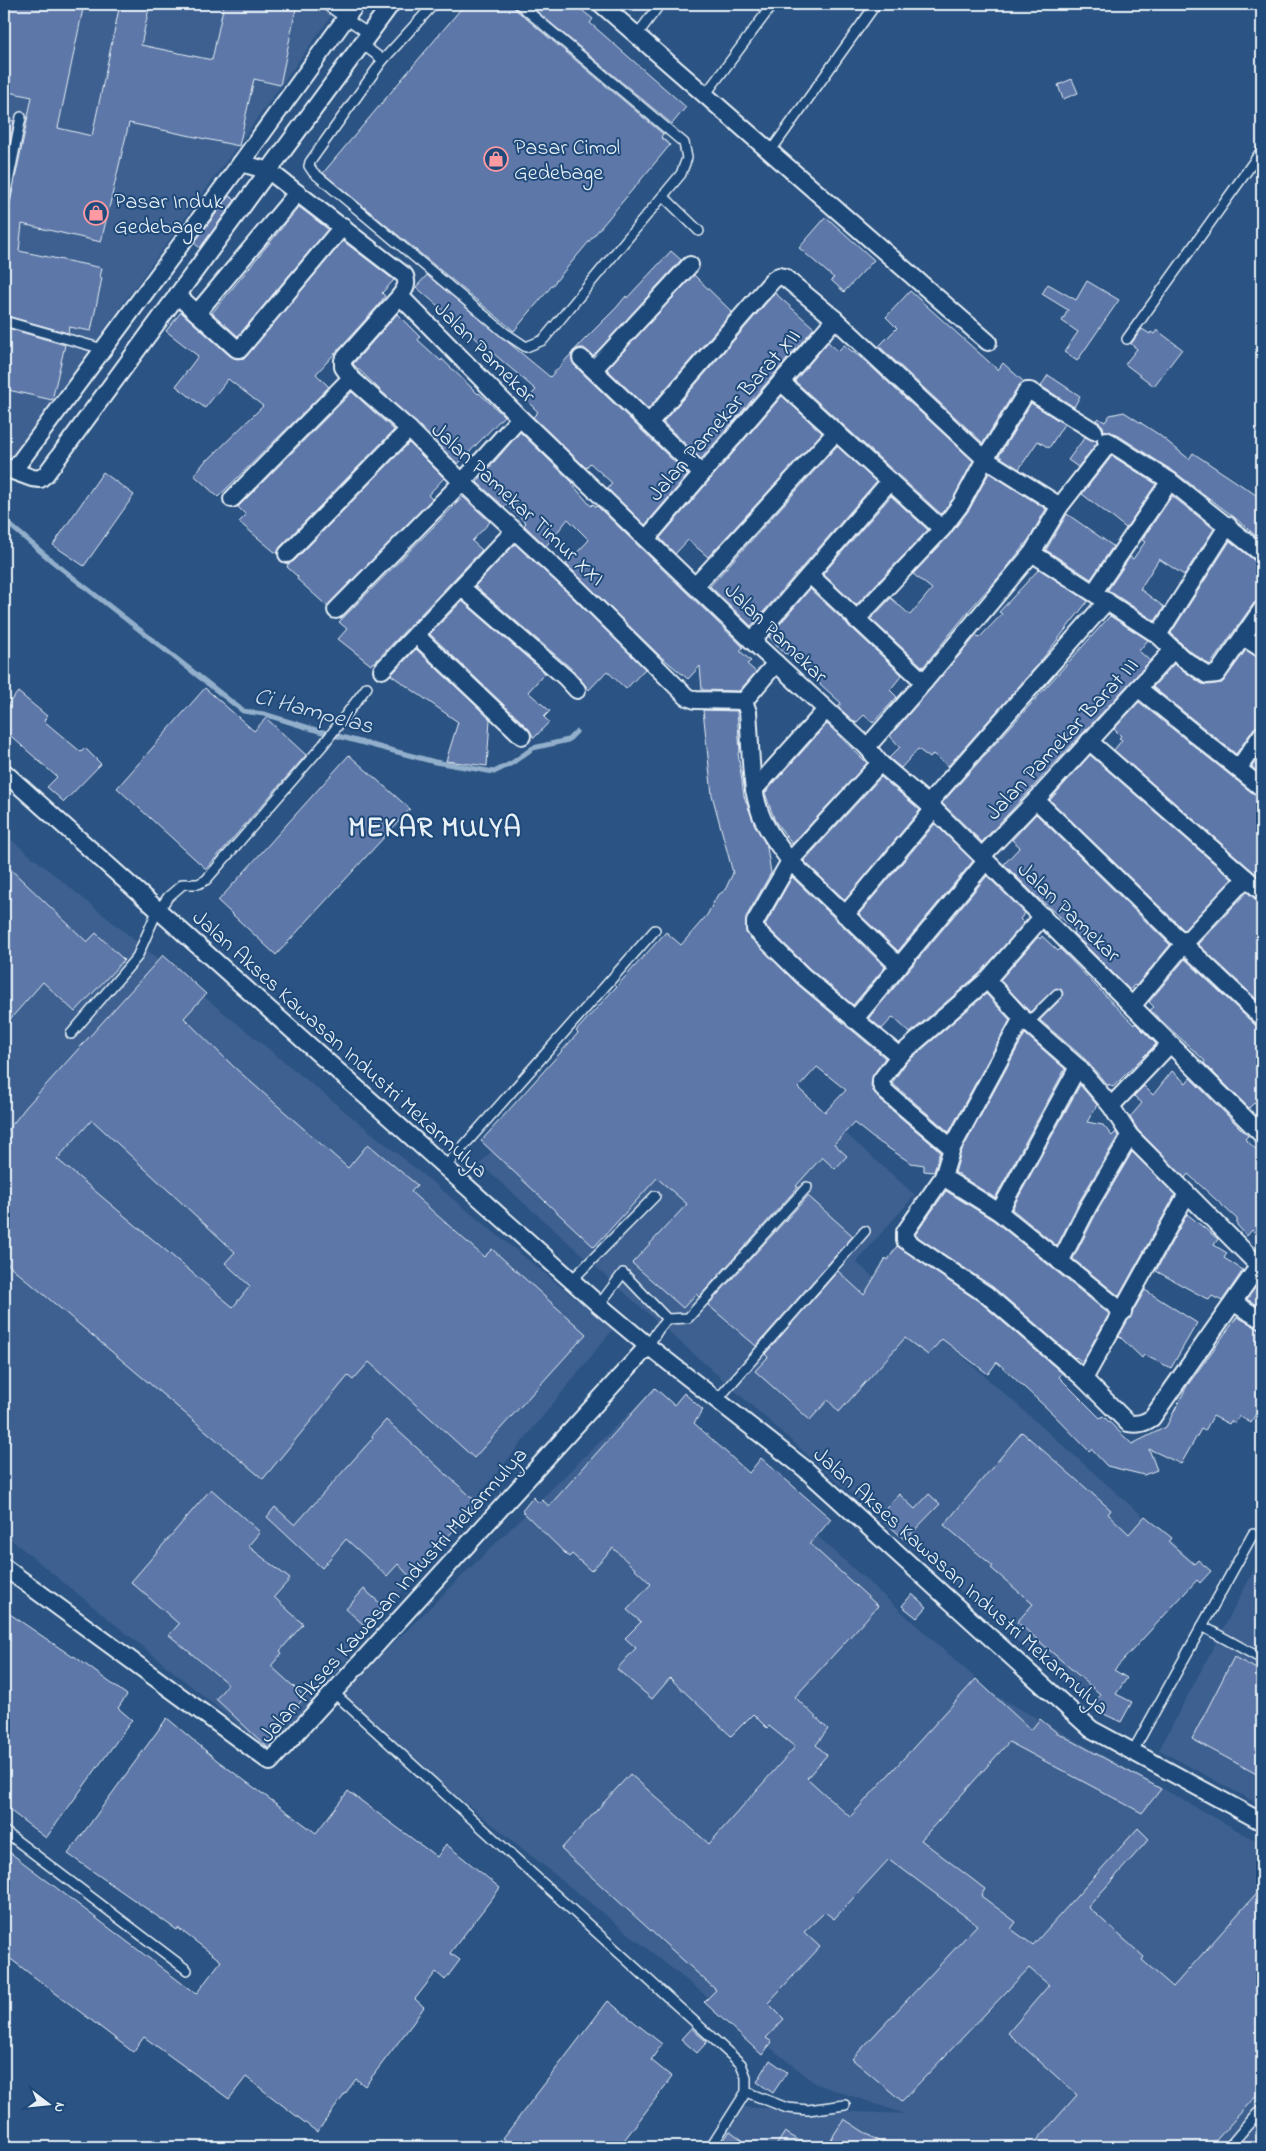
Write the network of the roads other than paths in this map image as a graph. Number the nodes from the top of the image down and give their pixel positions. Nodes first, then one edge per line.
1 (325, 4) edge
2 (356, 4) edge
3 (391, 4) edge
4 (434, 4) edge
5 (519, 4) edge
6 (601, 4) edge
7 (660, 4) edge
8 (773, 4) edge
9 (875, 4) edge
10 (345, 18) junction
11 (637, 35) junction
12 (366, 39) junction
13 (383, 60) junction
14 (705, 95) junction
15 (21, 117) dead end
16 (1262, 150) edge
17 (770, 152) junction
18 (241, 163) junction
19 (269, 170) junction
20 (297, 193) junction
21 (663, 196) junction
22 (4, 202) edge
23 (343, 226) junction
24 (699, 232) dead end
25 (690, 264) dead end
26 (177, 296) junction
27 (400, 296) junction
28 (197, 313) junction
29 (835, 319) junction
30 (4, 320) edge
31 (1127, 338) dead end
32 (988, 342) dead end
33 (103, 349) junction
34 (350, 378) junction
35 (781, 382) junction
36 (520, 418) junction
37 (649, 423) junction
38 (408, 429) junction
39 (836, 432) junction
40 (1103, 438) junction
41 (985, 459) junction
42 (9, 466) edge
43 (702, 474) junction
44 (890, 481) junction
45 (1170, 481) junction
46 (462, 482) junction
47 (232, 500) dead end
48 (1060, 506) junction
49 (1228, 525) junction
50 (942, 529) junction
51 (514, 530) junction
52 (646, 539) junction
53 (1032, 553) junction
54 (287, 554) dead end
55 (1262, 554) edge
56 (810, 575) junction
57 (696, 585) junction
58 (461, 586) junction
59 (1101, 596) junction
60 (1262, 608) edge
61 (336, 610) dead end
62 (856, 620) junction
63 (416, 635) junction
64 (1158, 636) junction
65 (1243, 637) junction
66 (752, 641) junction
67 (1262, 649) edge
68 (1173, 650) junction
69 (776, 663) junction
70 (382, 670) dead end
71 (924, 682) junction
72 (367, 687) dead end
73 (1138, 688) junction
74 (577, 690) dead end
75 (744, 702) junction
76 (826, 710) junction
77 (1262, 734) edge
78 (522, 736) dead end
79 (1089, 741) junction
80 (867, 747) junction
81 (880, 763) junction
82 (1238, 769) junction
83 (4, 772) edge
84 (1262, 788) edge
85 (754, 790) junction
86 (1036, 800) junction
87 (931, 806) junction
88 (984, 859) junction
89 (790, 862) junction
90 (1246, 878) junction
91 (1262, 892) edge
92 (159, 910) junction
93 (846, 915) junction
94 (1043, 916) junction
95 (655, 930) dead end
96 (1184, 944) junction
97 (899, 966) junction
98 (987, 980) junction
99 (1057, 994) dead end
100 (1133, 1005) junction
101 (1262, 1018) edge
102 (854, 1020) junction
103 (1025, 1021) junction
104 (71, 1034) dead end
105 (1170, 1044) junction
106 (899, 1056) junction
107 (1078, 1067) junction
108 (1111, 1106) junction
109 (1262, 1134) edge
110 (1130, 1136) junction
111 (952, 1148) junction
112 (445, 1166) junction
113 (943, 1177) junction
114 (807, 1187) dead end
115 (1187, 1194) junction
116 (655, 1196) dead end
117 (999, 1212) junction
118 (865, 1231) dead end
119 (1060, 1262) junction
120 (1260, 1264) edge
121 (572, 1280) junction
122 (1234, 1303) junction
123 (599, 1305) junction
124 (1123, 1312) junction
125 (667, 1319) junction
126 (1262, 1320) edge
127 (648, 1346) junction
128 (1084, 1379) junction
129 (717, 1400) junction
130 (1253, 1534) dead end
131 (4, 1567) edge
132 (1202, 1626) junction
133 (1262, 1659) edge
134 (333, 1692) junction
135 (1133, 1751) junction
136 (1262, 1822) edge
137 (4, 1831) edge
138 (187, 1970) dead end
139 (746, 2092) junction
140 (845, 2105) dead end
141 (1262, 2108) edge
142 (711, 2147) edge
143 (1229, 2147) edge

1 - 10 lane
2 - 10 street
3 - 12 street
4 - 13 lane
5 - 21 lane
6 - 11 street
7 - 11 lane
8 - 14 lane
9 - 17 lane
10 - 12 lane
10 - 18 street
11 - 14 street
12 - 13 lane
12 - 19 street
13 - 21 lane
14 - 17 street
15 - 22 lane
16 - 31 lane
17 - 32 street
18 - 19 street
18 - 33 street
19 - 20 street
19 - 26 street
20 - 23 street
20 - 28 street
21 - 24 lane
23 - 27 street
23 - 28 street
25 - 37 street
26 - 28 street
26 - 42 street
27 - 34 street
27 - 36 street, Jalan Pamekar
29 - 35 street, Jalan Pamekar Barat XII
29 - 37 street
29 - 41 street
30 - 33 lane
33 - 42 street
34 - 38 street, Jalan Pamekar Timur XXI
34 - 47 street
35 - 39 street
35 - 43 street, Jalan Pamekar Barat XII
36 - 46 street
36 - 52 street, Jalan Pamekar
37 - 43 street
38 - 46 street, Jalan Pamekar Timur XXI
38 - 54 street
39 - 44 street
39 - 57 street
40 - 41 street
40 - 45 street
40 - 48 street
41 - 48 street
41 - 50 street
43 - 52 street, Jalan Pamekar Barat XII
44 - 50 street
44 - 56 street
45 - 49 street
45 - 59 street
46 - 51 street, Jalan Pamekar Timur XXI
46 - 61 street
48 - 53 street
49 - 55 street
49 - 64 street
50 - 62 street
51 - 58 street
51 - 75 street, Jalan Pamekar Timur XXI
52 - 57 street, Jalan Pamekar
53 - 59 street
53 - 71 street
56 - 62 street
56 - 66 street
57 - 66 street, Jalan Pamekar
58 - 63 street
58 - 74 street
59 - 64 street
59 - 87 street
60 - 65 street
62 - 71 street
63 - 70 street
63 - 78 street
64 - 68 street
65 - 67 street
65 - 68 street
66 - 69 street, Jalan Pamekar
68 - 73 street, Jalan Pamekar Barat III
69 - 75 street
69 - 76 street, Jalan Pamekar
71 - 80 street
72 - 92 lane
73 - 79 street, Jalan Pamekar Barat III
73 - 82 street
75 - 85 street
76 - 80 street, Jalan Pamekar
76 - 85 street
77 - 82 street
79 - 86 street, Jalan Pamekar Barat III
79 - 90 street
80 - 81 street, Jalan Pamekar
81 - 87 street, Jalan Pamekar
81 - 89 street
82 - 84 street
83 - 92 street, Jalan Akses Kawasan Industri Mekarmulya
85 - 89 street
86 - 88 street, Jalan Pamekar Barat III
86 - 96 street
87 - 88 street, Jalan Pamekar
87 - 93 street
88 - 94 street, Jalan Pamekar
88 - 97 street, Jalan Pamekar Barat III
89 - 93 street
89 - 102 street
90 - 91 street
90 - 96 street
92 - 104 lane
92 - 112 street, Jalan Akses Kawasan Industri Mekarmulya
93 - 97 street
94 - 98 street
94 - 100 street, Jalan Pamekar
95 - 112 lane
96 - 100 street
96 - 101 street
97 - 102 street, Jalan Pamekar Barat III
98 - 103 street
98 - 106 street
99 - 103 lane
100 - 105 street, Jalan Pamekar
102 - 106 street
103 - 107 street
103 - 111 street
105 - 108 street
105 - 109 street, Jalan Pamekar
106 - 111 street
107 - 108 street
107 - 117 street
108 - 110 street
110 - 115 street
110 - 119 street
111 - 113 street
112 - 121 street, Jalan Akses Kawasan Industri Mekarmulya
113 - 117 street
113 - 128 street
114 - 125 lane
115 - 120 street
115 - 124 street
116 - 121 lane
117 - 119 street
118 - 129 lane
119 - 124 street
120 - 122 street
121 - 123 street, Jalan Akses Kawasan Industri Mekarmulya
122 - 126 street
122 - 128 street
123 - 125 lane
123 - 127 street, Jalan Akses Kawasan Industri Mekarmulya
124 - 128 street
125 - 127 lane
127 - 129 street, Jalan Akses Kawasan Industri Mekarmulya
127 - 134 street, Jalan Akses Kawasan Industri Mekarmulya
129 - 135 street, Jalan Akses Kawasan Industri Mekarmulya
130 - 132 lane
131 - 134 street, Jalan Akses Kawasan Industri Mekarmulya
132 - 133 lane
132 - 135 lane
134 - 139 lane
135 - 136 street, Jalan Akses Kawasan Industri Mekarmulya
137 - 138 lane
139 - 140 lane
139 - 142 lane
141 - 143 lane

